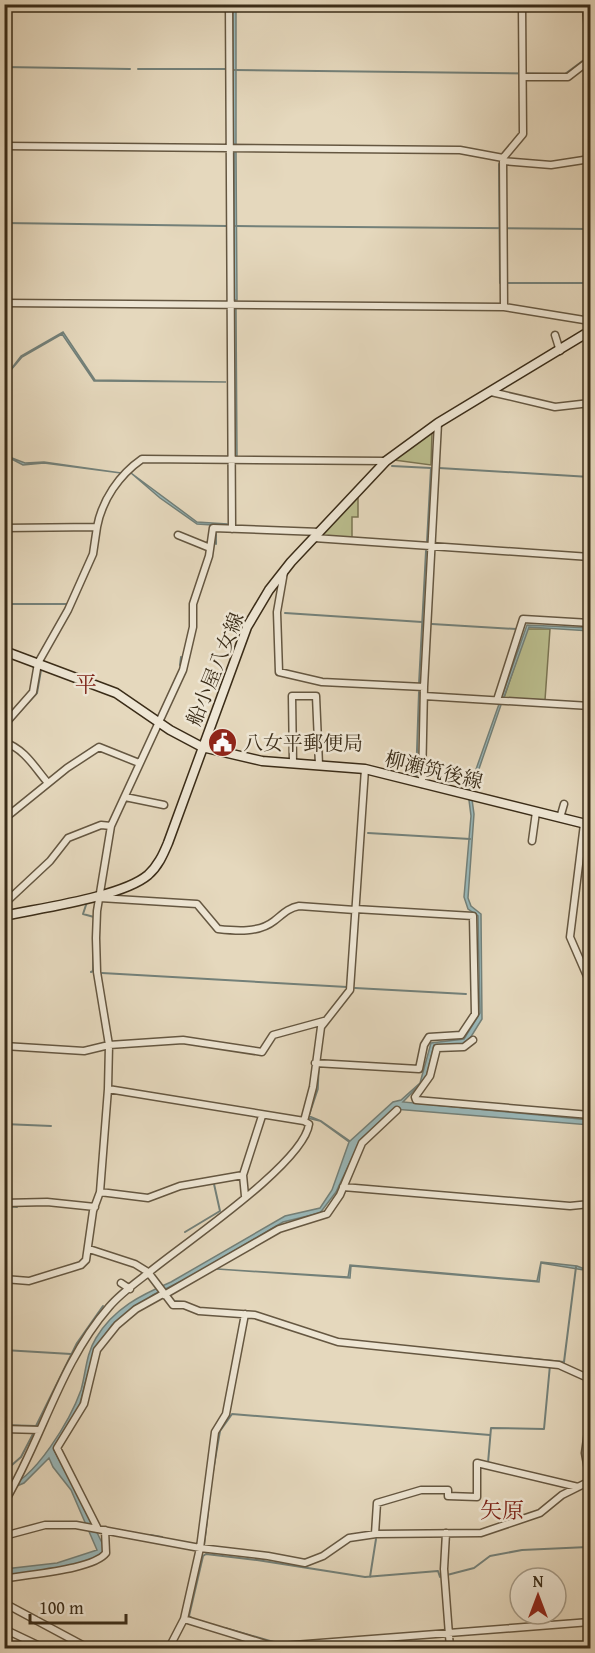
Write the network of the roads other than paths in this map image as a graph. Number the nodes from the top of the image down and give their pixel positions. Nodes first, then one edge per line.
1 (230, 4) edge
2 (522, 4) edge
3 (586, 4) edge
4 (591, 60) edge
5 (523, 77) junction
6 (4, 146) edge
7 (231, 148) junction
8 (591, 159) edge
9 (503, 160) junction
10 (4, 303) edge
11 (231, 306) junction
12 (504, 307) junction
13 (591, 321) edge
14 (591, 331) edge
15 (555, 335) dead end
16 (560, 351) junction
17 (491, 392) junction
18 (591, 403) edge
19 (438, 423) junction
20 (232, 460) junction
21 (386, 461) junction
22 (97, 527) junction
23 (4, 528) edge
24 (232, 529) junction
25 (178, 535) dead end
26 (317, 535) junction
27 (431, 547) junction
28 (210, 548) junction
29 (591, 557) edge
30 (284, 572) junction
31 (591, 623) edge
32 (4, 651) edge
33 (38, 663) junction
34 (424, 687) junction
35 (423, 696) junction
36 (497, 700) junction
37 (591, 706) edge
38 (157, 721) junction
39 (4, 725) edge
40 (4, 742) edge
41 (202, 747) junction
42 (293, 762) junction
43 (139, 763) junction
44 (319, 765) junction
45 (365, 769) junction
46 (48, 783) junction
47 (422, 784) junction
48 (124, 796) junction
49 (564, 804) dead end
50 (164, 805) dead end
51 (536, 812) junction
52 (560, 818) junction
53 (4, 819) edge
54 (587, 825) edge
55 (111, 826) junction
56 (532, 841) dead end
57 (100, 896) junction
58 (4, 904) edge
59 (355, 909) junction
60 (4, 916) edge
61 (591, 983) edge
62 (324, 1021) junction
63 (473, 1040) dead end
64 (109, 1045) junction
65 (4, 1046) edge
66 (315, 1064) junction
67 (108, 1089) junction
68 (397, 1110) dead end
69 (591, 1115) edge
70 (262, 1116) junction
71 (304, 1121) junction
72 (243, 1176) junction
73 (344, 1187) junction
74 (100, 1192) junction
75 (245, 1196) junction
76 (4, 1203) edge
77 (591, 1204) edge
78 (95, 1207) junction
79 (88, 1249) junction
80 (148, 1272) junction
81 (4, 1279) edge
82 (121, 1283) dead end
83 (129, 1288) junction
84 (163, 1294) junction
85 (245, 1314) junction
86 (591, 1379) edge
87 (591, 1417) edge
88 (4, 1429) edge
89 (40, 1430) junction
90 (589, 1481) edge
91 (578, 1487) junction
92 (4, 1503) edge
93 (591, 1509) edge
94 (102, 1530) junction
95 (446, 1533) junction
96 (375, 1534) junction
97 (4, 1536) edge
98 (200, 1548) junction
99 (4, 1579) edge
100 (4, 1603) edge
101 (184, 1619) junction
102 (591, 1622) edge
103 (4, 1629) edge
104 (448, 1633) junction
105 (44, 1648) edge
106 (88, 1648) edge
107 (169, 1648) edge
108 (450, 1648) edge

1 - 7 street
2 - 5 street
3 - 4 street
4 - 5 street
5 - 9 street
6 - 7 street
7 - 9 street
7 - 11 street
8 - 9 street
9 - 12 street
10 - 11 street
11 - 12 street
11 - 20 street
12 - 13 street
14 - 16 main road, 船小屋八女線
15 - 16 street
16 - 17 main road, 船小屋八女線
17 - 18 street
17 - 19 main road, 船小屋八女線
19 - 21 main road, 船小屋八女線
19 - 27 street
20 - 21 street
20 - 22 street
20 - 24 street
21 - 26 main road, 船小屋八女線
22 - 23 street
22 - 33 street
24 - 26 street
24 - 28 street
25 - 28 street
26 - 27 street
26 - 30 main road, 船小屋八女線
27 - 29 street
27 - 34 street
28 - 38 street
30 - 34 street
30 - 41 main road, 船小屋八女線
31 - 36 street
32 - 33 main road, 柳瀬筑後線
33 - 38 main road, 柳瀬筑後線
33 - 39 street
34 - 35 street
35 - 36 street
35 - 47 street
36 - 37 street
38 - 41 main road, 柳瀬筑後線
38 - 43 street
40 - 46 street
41 - 42 main road, 柳瀬筑後線
41 - 57 main road, 船小屋八女線
42 - 44 main road, 柳瀬筑後線
42 - 44 street
43 - 46 street
43 - 48 street
44 - 45 main road, 柳瀬筑後線
45 - 47 main road, 柳瀬筑後線
45 - 59 street
46 - 53 street
47 - 51 main road, 柳瀬筑後線
48 - 50 street
48 - 55 street
49 - 52 street
51 - 52 main road, 柳瀬筑後線
51 - 56 street
52 - 54 main road, 柳瀬筑後線
54 - 61 street
55 - 57 street
55 - 58 street
57 - 59 street
57 - 60 main road, 船小屋八女線
57 - 64 street
59 - 62 street
59 - 66 street
62 - 64 street
62 - 66 street
63 - 69 street
64 - 65 street
64 - 67 street
66 - 71 street
67 - 70 street
67 - 74 street
68 - 73 street
70 - 71 street
70 - 72 street
71 - 75 street
72 - 74 street
72 - 75 street
73 - 77 street
73 - 84 street
74 - 78 street
75 - 80 street
76 - 78 street
78 - 79 street
79 - 80 street
79 - 81 street
80 - 83 street
80 - 84 street
82 - 83 street
83 - 89 street
84 - 85 street
84 - 94 street
85 - 86 street
85 - 98 street
87 - 90 street
88 - 89 street
89 - 92 street
90 - 91 street
90 - 93 street
91 - 95 street
91 - 96 street
94 - 97 street
94 - 98 street
94 - 99 street
95 - 96 street
95 - 104 street
96 - 98 street
98 - 101 street
100 - 106 street
101 - 104 street
101 - 107 street
102 - 104 street
103 - 105 street
104 - 108 street

